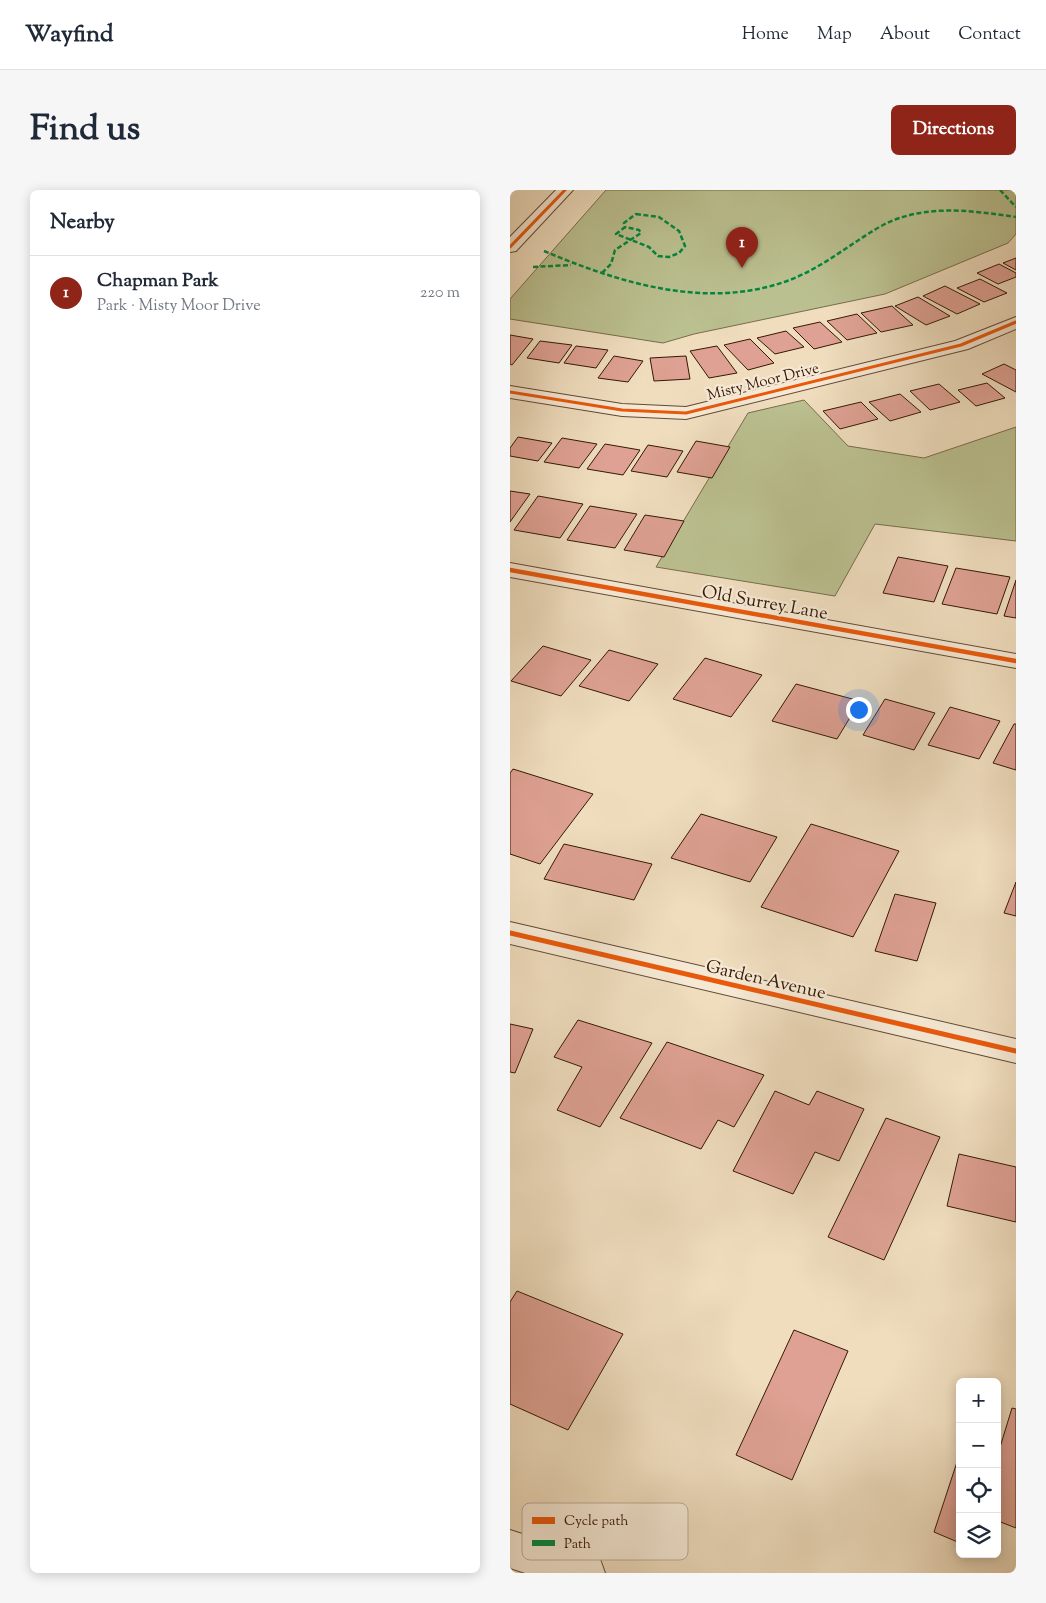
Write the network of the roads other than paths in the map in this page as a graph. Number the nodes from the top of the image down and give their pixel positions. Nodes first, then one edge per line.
1 (565, 190) edge
2 (510, 248) edge
3 (1016, 322) edge
4 (510, 392) edge
5 (510, 570) edge
6 (1016, 661) edge
7 (510, 933) edge
8 (1016, 1052) edge
9 (510, 1549) edge
10 (522, 1553) edge
11 (545, 1560) edge
12 (586, 1573) edge

1 - 2 street
3 - 4 street, Misty Moor Drive
5 - 6 street, Old Surrey Lane
7 - 8 street, Garden Avenue
9 - 10 street
11 - 12 street

